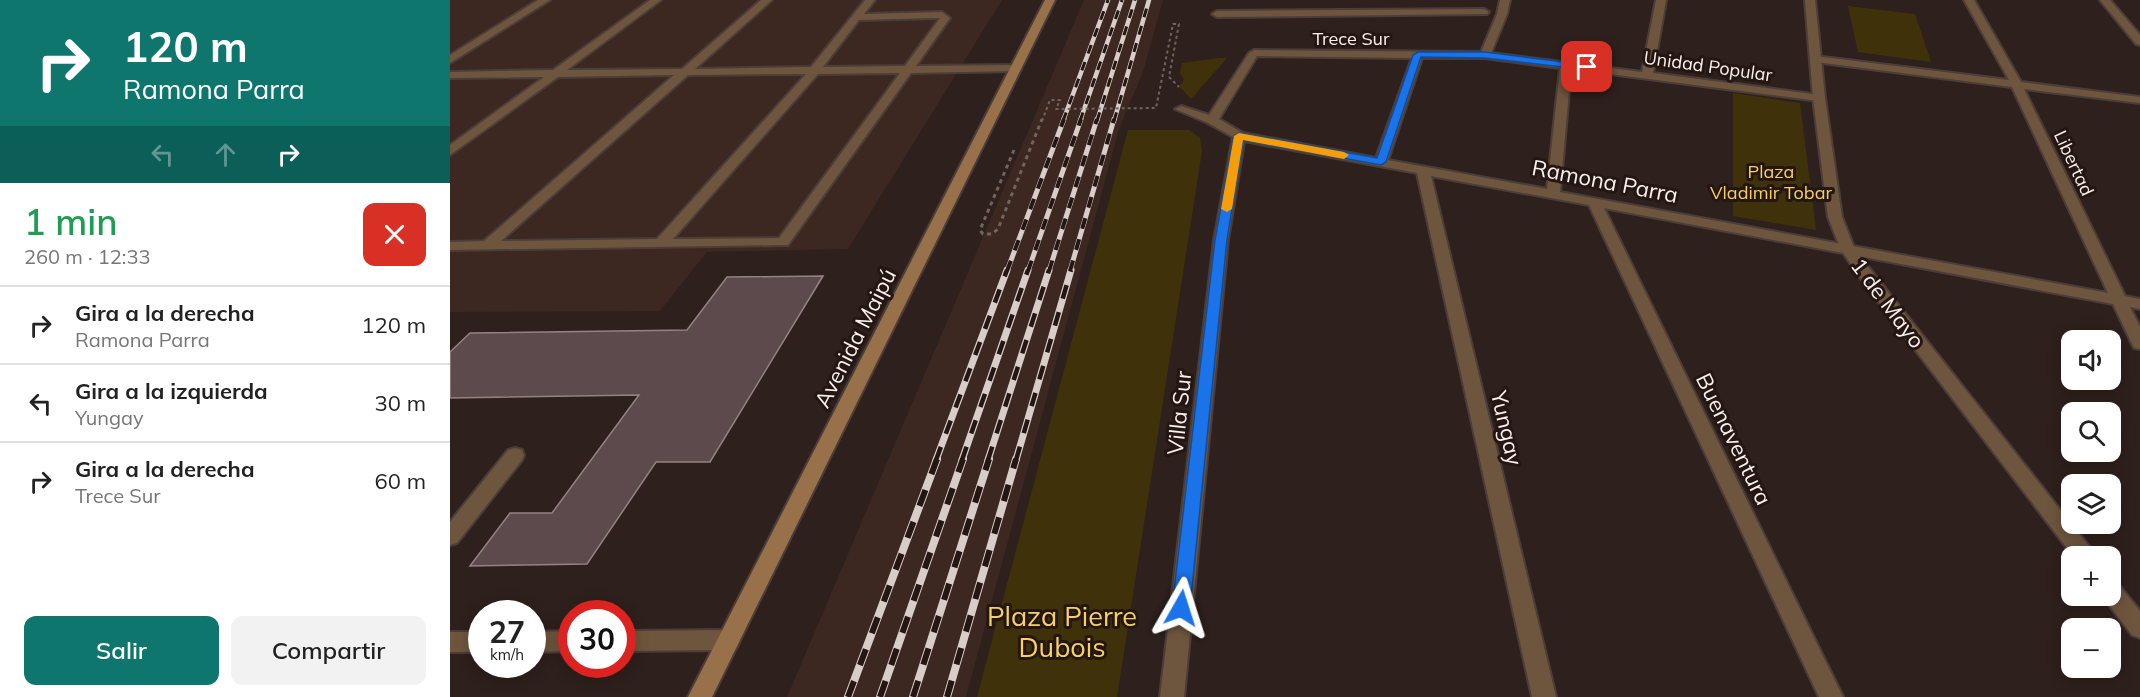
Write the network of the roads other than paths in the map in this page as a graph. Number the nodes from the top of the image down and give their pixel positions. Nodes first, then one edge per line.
1 (545, 0) edge
2 (657, 0) edge
3 (766, 0) edge
4 (870, 0) edge
5 (1050, 0) edge
6 (1286, 0) edge
7 (1470, 0) edge
8 (1505, 0) edge
9 (1661, 0) edge
10 (1810, 0) edge
11 (1969, 0) edge
12 (2105, 0) edge
13 (1484, 12) junction
14 (1217, 14) dead end
15 (1286, 14) junction
16 (1502, 14) junction
17 (857, 17) junction
18 (2140, 42) edge
19 (1418, 55) junction
20 (1485, 55) junction
21 (1815, 59) junction
22 (450, 60) edge
23 (1566, 65) junction
24 (1016, 68) junction
25 (906, 69) junction
26 (815, 70) junction
27 (684, 72) junction
28 (555, 74) junction
29 (450, 75) edge
30 (1647, 75) junction
31 (2017, 85) junction
32 (1819, 98) junction
33 (2140, 100) edge
34 (1181, 109) dead end
35 (1212, 120) junction
36 (1239, 136) junction
37 (450, 151) edge
38 (1381, 162) junction
39 (1423, 170) junction
40 (1553, 195) junction
41 (1594, 202) junction
42 (661, 243) junction
43 (488, 245) junction
44 (450, 246) edge
45 (1848, 250) junction
46 (2119, 300) junction
47 (2140, 304) edge
48 (2140, 344) edge
49 (515, 455) dead end
50 (450, 537) edge
51 (2077, 546) edge
52 (2121, 604) edge
53 (2140, 628) edge
54 (729, 640) junction
55 (636, 641) edge
56 (450, 642) edge
57 (468, 642) edge
58 (700, 697) edge
59 (1172, 697) edge
60 (1544, 697) edge
61 (1831, 697) edge

1 - 22 street
2 - 28 street
3 - 27 street
4 - 17 street
5 - 24 main road, Avenida Maipú
6 - 15 street
7 - 13 street
8 - 16 street
9 - 30 street
10 - 21 street, 1 de Mayo
11 - 31 street, Libertad
12 - 18 street
13 - 15 street
13 - 16 street
14 - 15 street
16 - 20 street
17 - 25 street
17 - 26 street
19 - 20 street, Trece Sur
19 - 35 street, Trece Sur
19 - 38 street
20 - 23 street, Unidad Popular
21 - 31 street
21 - 32 street, 1 de Mayo
23 - 30 street, Unidad Popular
23 - 40 street
24 - 25 street
24 - 54 main road, Avenida Maipú
25 - 26 street
25 - 42 street
26 - 27 street
26 - 42 street
27 - 28 street
27 - 43 street
28 - 29 street
28 - 37 street
30 - 32 street, Unidad Popular
31 - 33 street
31 - 46 street, Libertad
32 - 45 street, 1 de Mayo
34 - 35 street
35 - 36 street
36 - 38 street, Ramona Parra
36 - 59 street, Villa Sur
38 - 39 street, Ramona Parra
39 - 40 street, Ramona Parra
39 - 60 street, Yungay
40 - 41 street, Ramona Parra
41 - 45 street, Ramona Parra
41 - 61 street, Buenaventura
42 - 43 street
43 - 44 street
45 - 46 street, Ramona Parra
45 - 51 street, 1 de Mayo
46 - 47 street, Ramona Parra
46 - 48 street, Libertad
49 - 50 street
52 - 53 street
54 - 55 street
54 - 58 main road, Avenida Maipú
56 - 57 street

